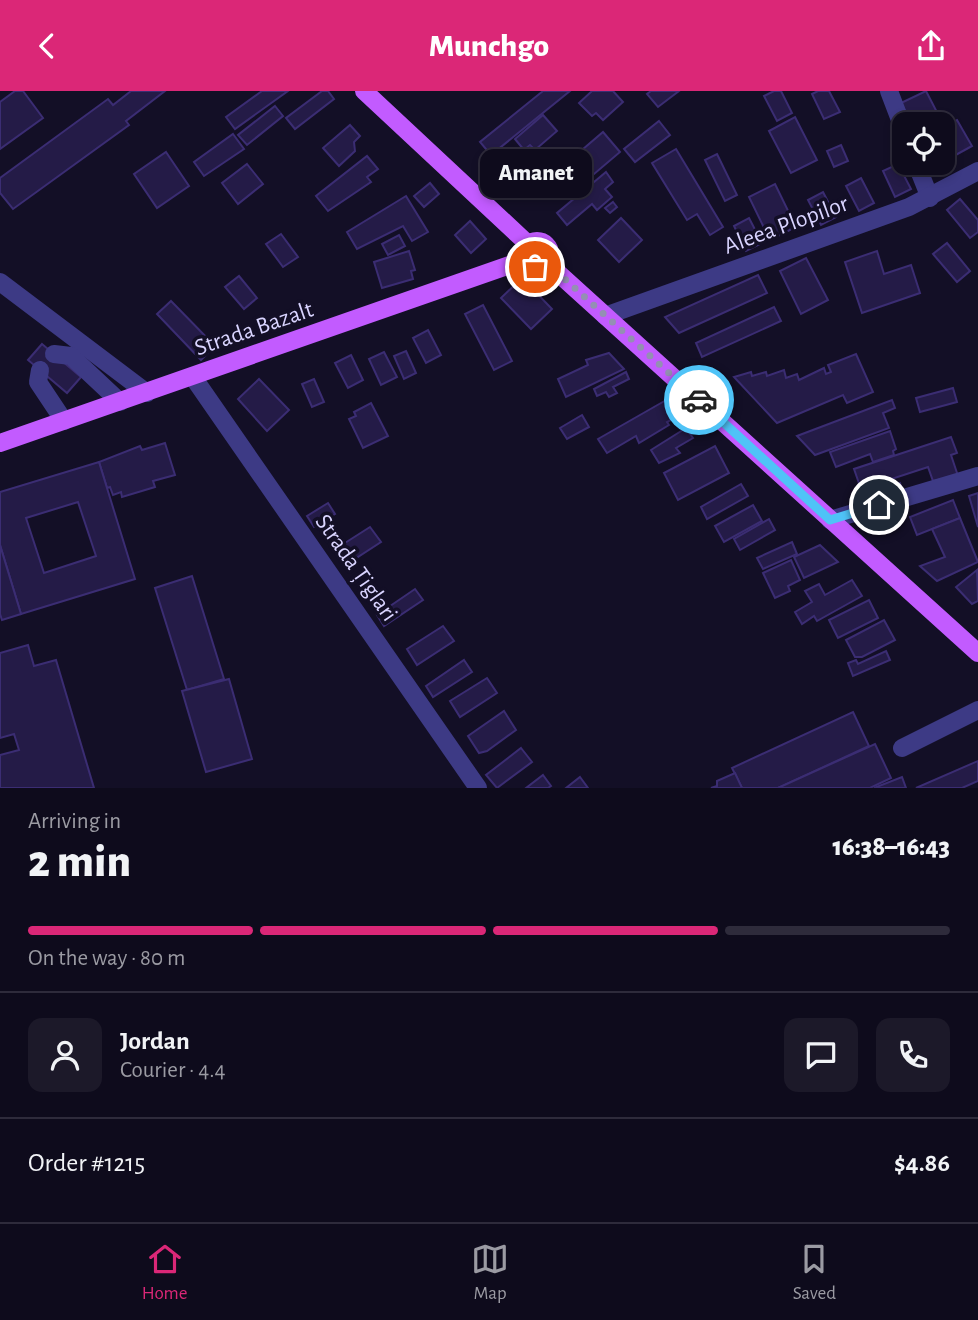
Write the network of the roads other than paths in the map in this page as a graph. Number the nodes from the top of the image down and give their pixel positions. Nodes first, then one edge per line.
1 (364, 91) edge
2 (889, 91) edge
3 (897, 112) edge
4 (978, 171) edge
5 (921, 175) edge
6 (930, 198) junction
7 (526, 252) junction
8 (0, 282) edge
9 (606, 316) junction
10 (54, 354) dead end
11 (40, 370) dead end
12 (193, 376) junction
13 (147, 393) junction
14 (120, 402) junction
15 (64, 421) junction
16 (0, 443) edge
17 (978, 476) edge
18 (830, 520) junction
19 (978, 653) edge
20 (978, 710) edge
21 (902, 748) dead end
22 (478, 788) edge

1 - 7 main road
2 - 3 street
4 - 6 street, Aleea Plopilor
5 - 6 street
6 - 9 street, Aleea Plopilor
7 - 9 main road
7 - 12 main road, Strada Bazalt
8 - 13 street
9 - 18 main road
10 - 14 street
11 - 15 street
12 - 13 main road, Strada Bazalt
12 - 22 street, Strada Țiglari
13 - 14 main road, Strada Bazalt
14 - 15 main road, Strada Bazalt
15 - 16 main road, Strada Bazalt
17 - 18 street
18 - 19 main road
20 - 21 street

